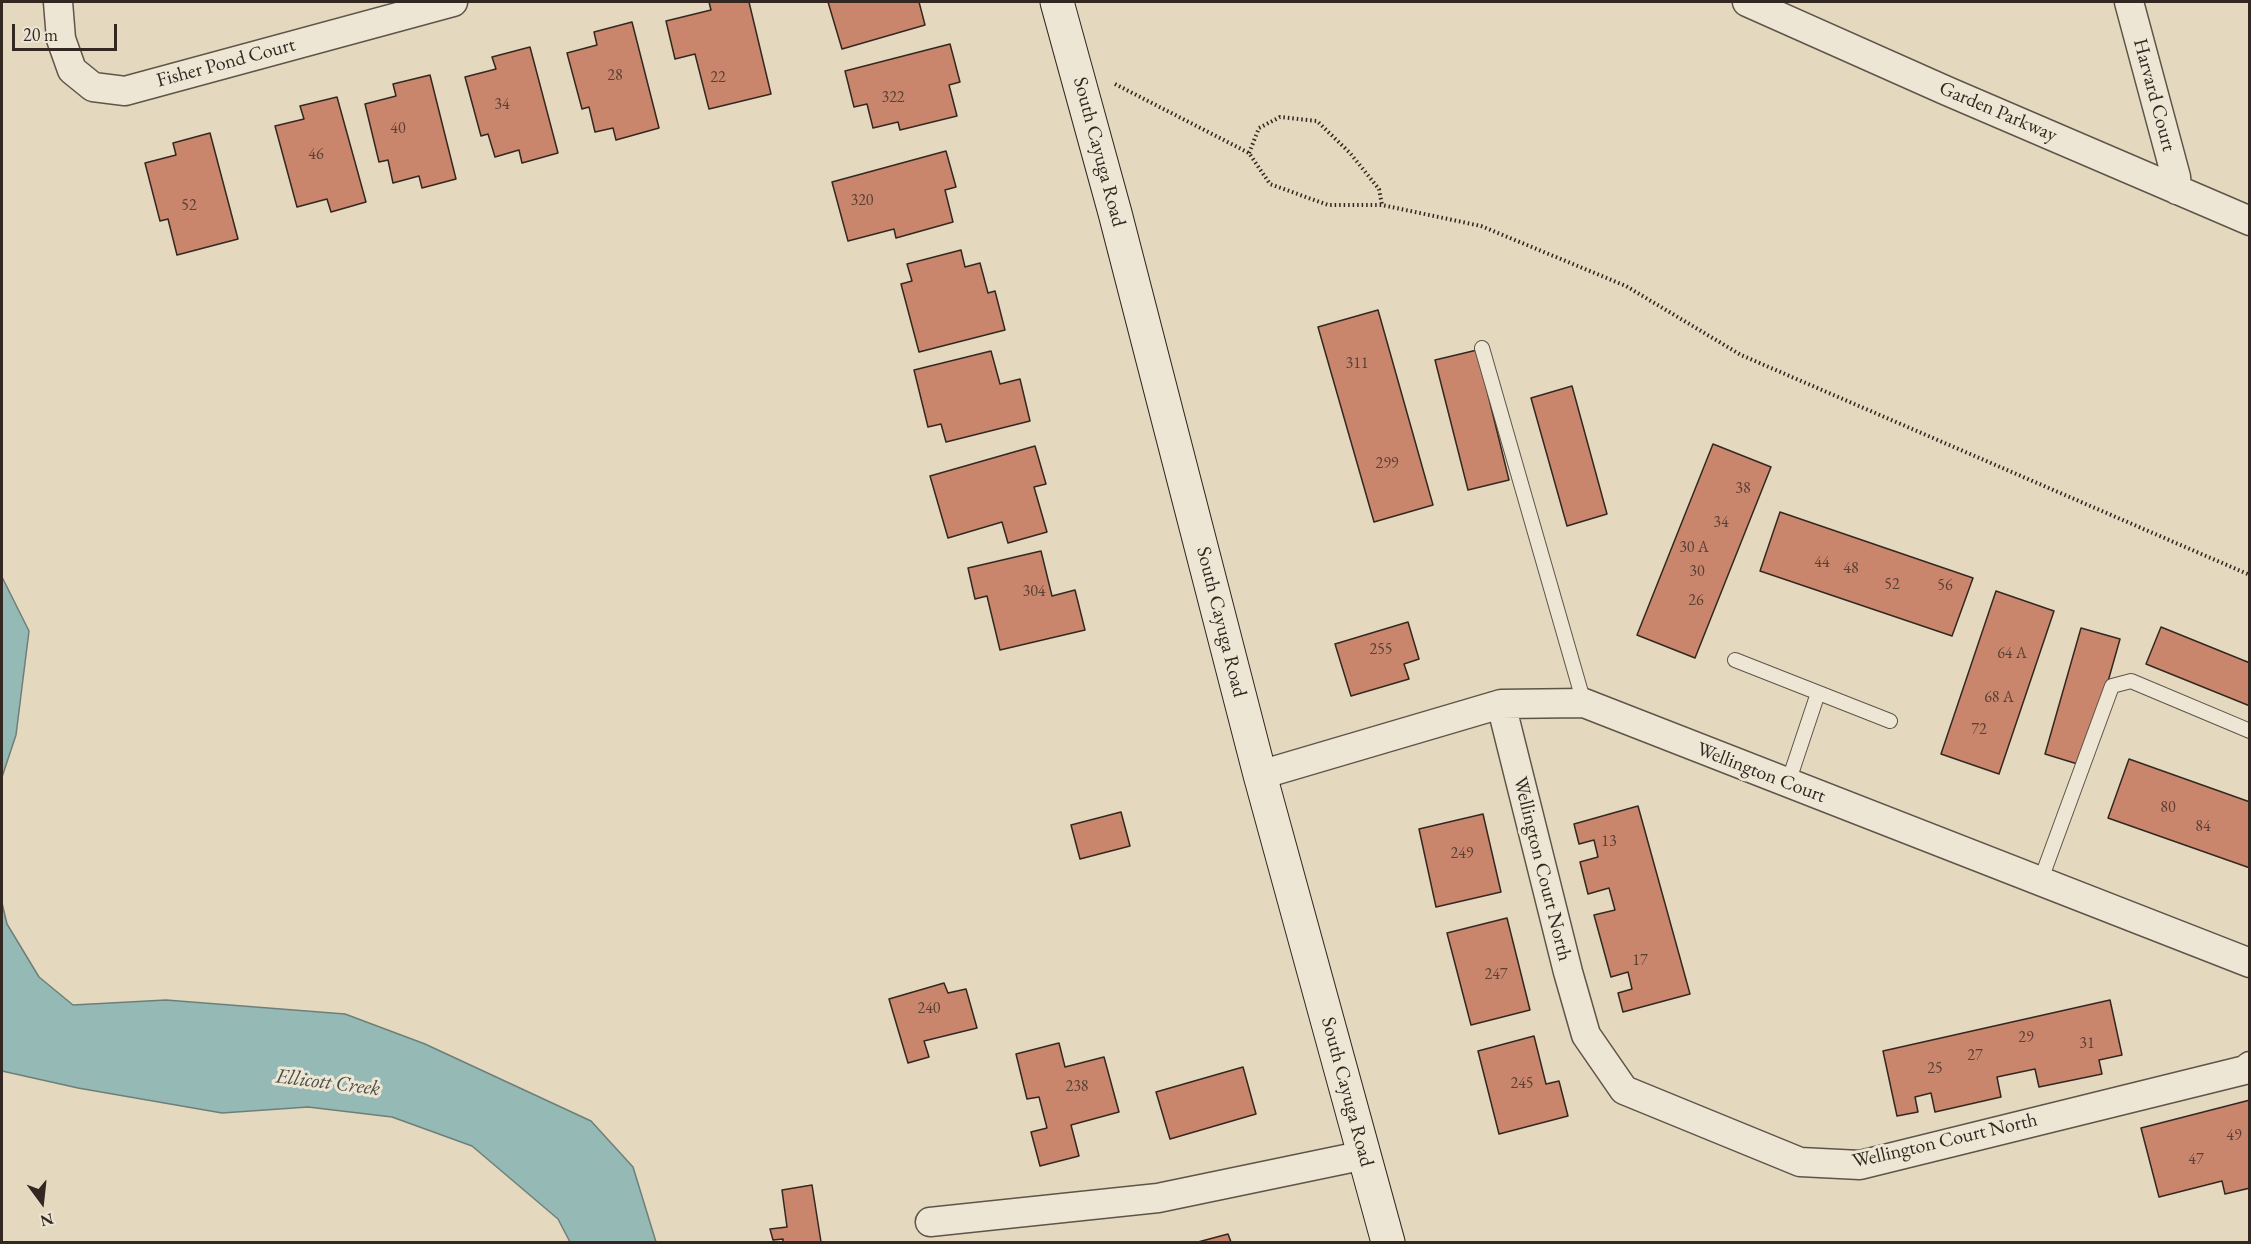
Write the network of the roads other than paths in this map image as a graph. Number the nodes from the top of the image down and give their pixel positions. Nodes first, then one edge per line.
1 (58, 2) edge
2 (453, 2) edge
3 (1057, 2) edge
4 (1747, 2) edge
5 (2129, 2) edge
6 (2177, 189) junction
7 (2250, 221) edge
8 (1482, 348) dead end
9 (1736, 660) dead end
10 (1818, 693) junction
11 (1584, 703) junction
12 (1501, 704) junction
13 (1890, 721) dead end
14 (2250, 731) edge
15 (1260, 774) junction
16 (1788, 783) junction
17 (2040, 882) junction
18 (2250, 963) edge
19 (2250, 1066) edge
20 (1365, 1155) junction
21 (930, 1222) dead end
22 (1388, 1242) edge

1 - 2 street, Fisher Pond Court
3 - 15 street, South Cayuga Road
4 - 6 street, Garden Parkway
5 - 6 street, Harvard Court
6 - 7 street, Garden Parkway
8 - 11 lane
9 - 10 lane
10 - 13 lane
10 - 16 lane
11 - 12 street, Wellington Court
11 - 16 street, Wellington Court
12 - 15 street, Wellington Court
12 - 19 street, Wellington Court North
14 - 17 lane
15 - 20 street, South Cayuga Road
16 - 17 street, Wellington Court
17 - 18 street, Wellington Court
20 - 21 street
20 - 22 street, South Cayuga Road

